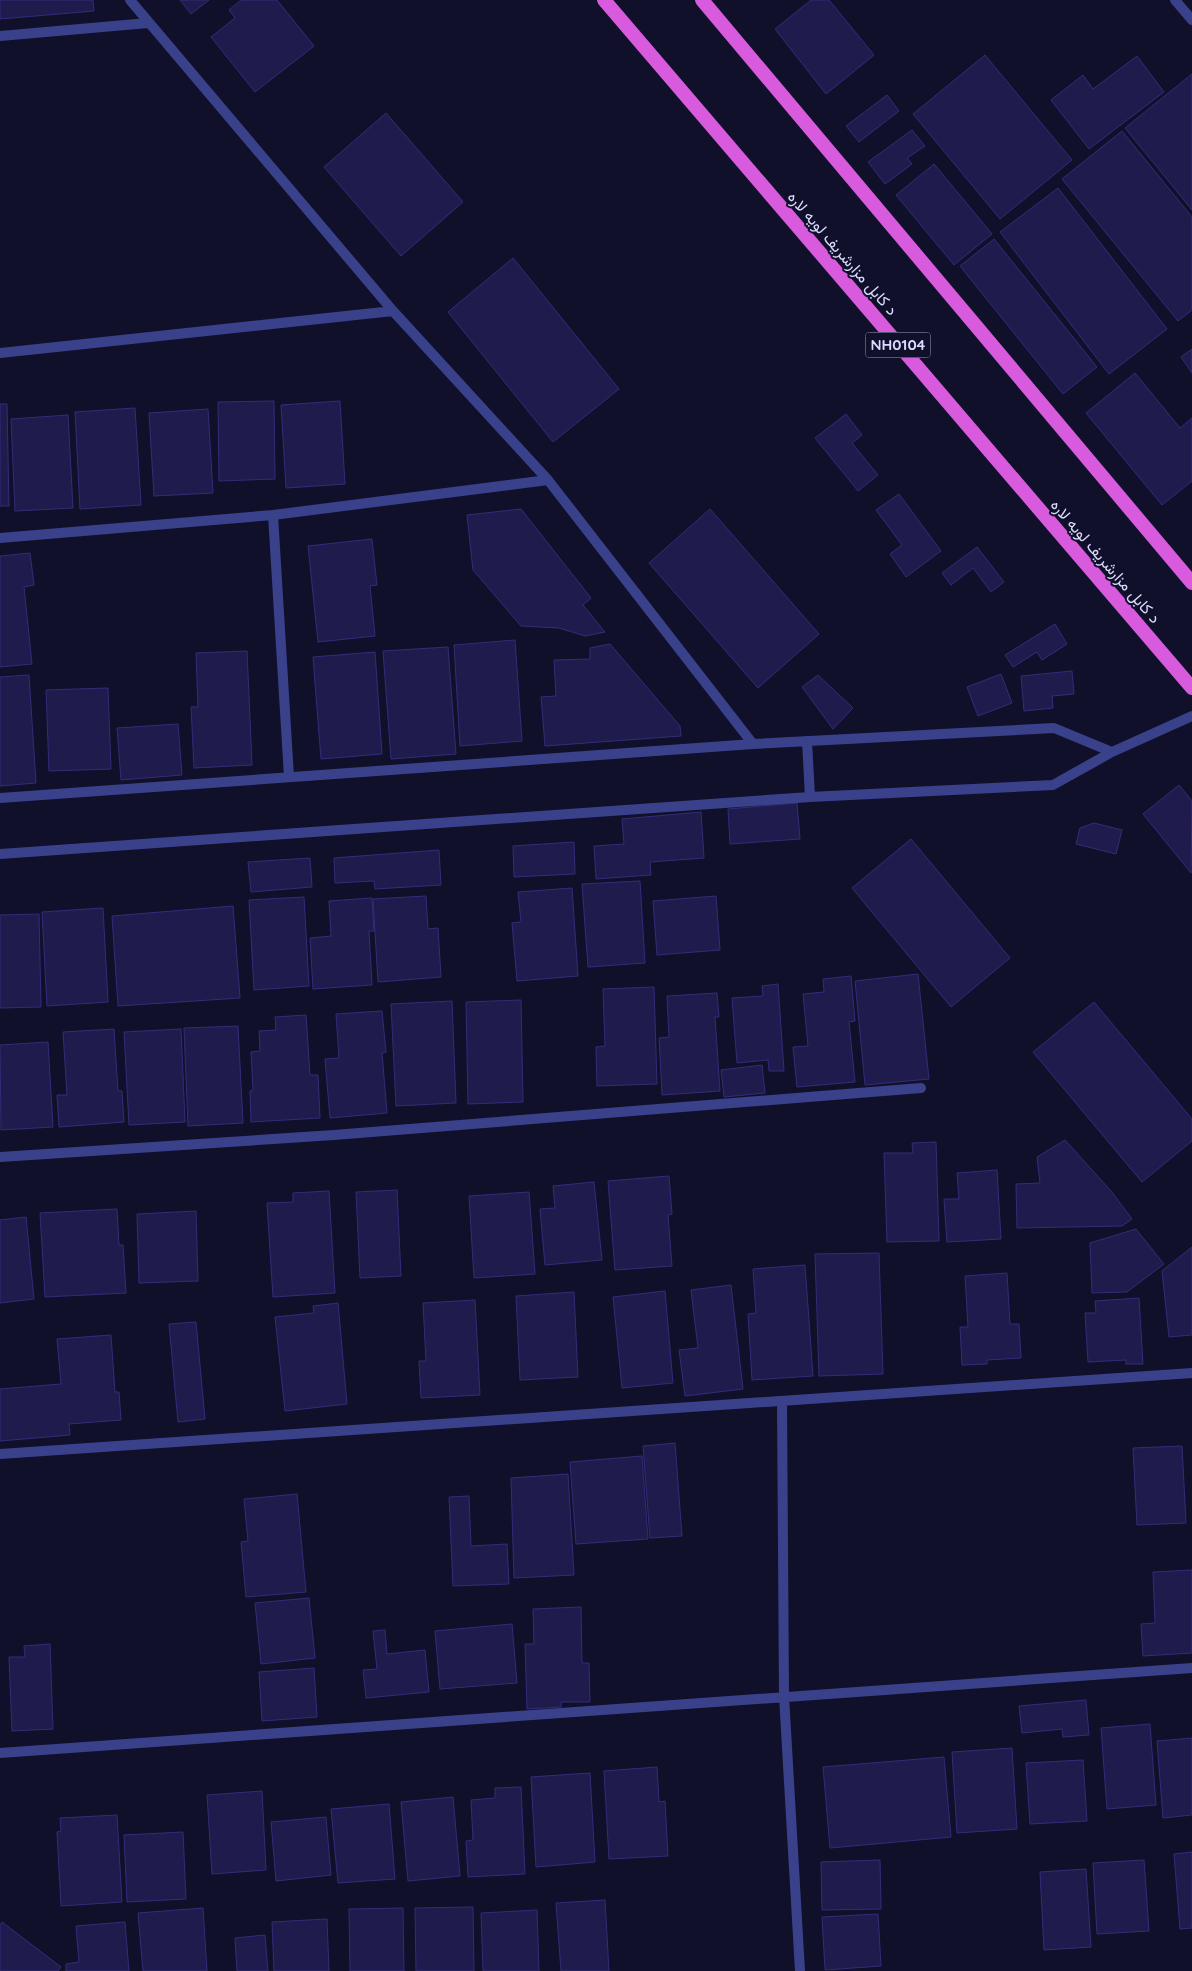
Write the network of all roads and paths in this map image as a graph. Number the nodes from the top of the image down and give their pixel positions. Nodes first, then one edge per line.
1 (130, 0) edge
2 (604, 0) edge
3 (702, 0) edge
4 (1175, 0) edge
5 (1192, 20) edge
6 (148, 23) junction
7 (0, 36) edge
8 (393, 311) junction
9 (0, 353) edge
10 (548, 480) junction
11 (274, 515) junction
12 (0, 538) edge
13 (1192, 583) edge
14 (1192, 688) edge
15 (1192, 716) edge
16 (807, 741) junction
17 (753, 744) junction
18 (1112, 752) junction
19 (289, 777) junction
20 (810, 797) junction
21 (0, 798) edge
22 (0, 854) edge
23 (921, 1088) dead end
24 (0, 1157) edge
25 (1192, 1374) edge
26 (782, 1401) junction
27 (0, 1454) edge
28 (1192, 1668) edge
29 (784, 1696) junction
30 (0, 1753) edge
31 (800, 1971) edge

1 - 6 street
2 - 14 highway, د کابل مزارشریف لویه لاره / NH0104
3 - 13 highway
4 - 5 street
6 - 7 street
6 - 8 street
8 - 9 street
8 - 10 street
10 - 11 street
10 - 17 street
11 - 12 street
11 - 19 street
15 - 18 street
16 - 17 street
16 - 18 street
16 - 20 street
17 - 19 street
18 - 20 street
19 - 21 street
20 - 22 street
23 - 24 street
25 - 26 street
26 - 27 street
26 - 29 street
28 - 29 street
29 - 30 street
29 - 31 street

